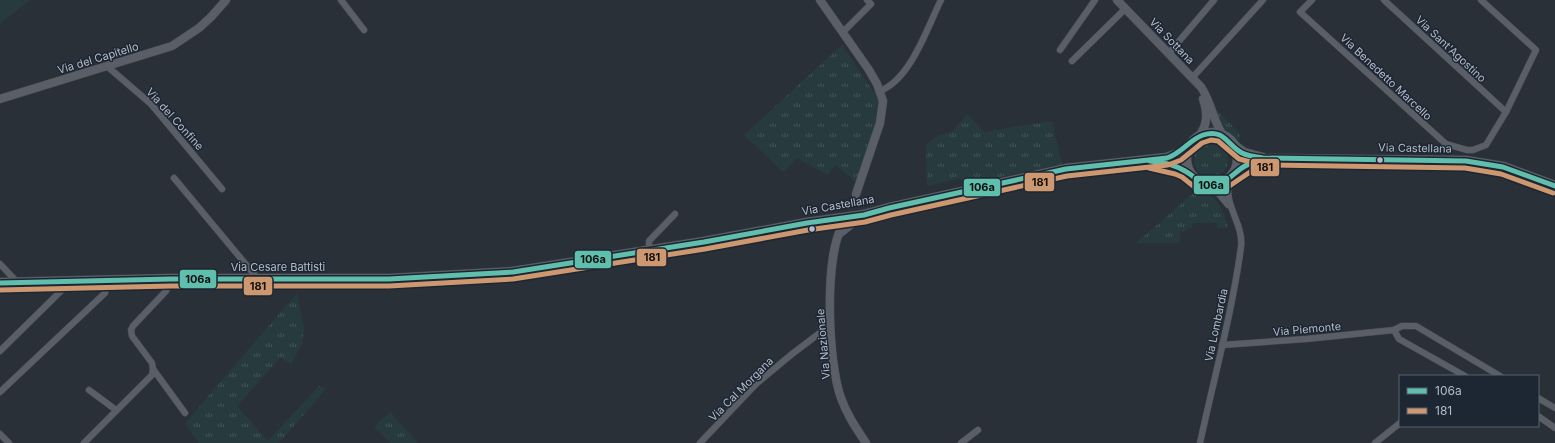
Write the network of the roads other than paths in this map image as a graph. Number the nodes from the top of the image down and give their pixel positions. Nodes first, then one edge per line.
1 (226, 0) edge
2 (341, 0) edge
3 (820, 0) edge
4 (867, 0) edge
5 (941, 0) edge
6 (1095, 0) edge
7 (1117, 0) edge
8 (1214, 0) edge
9 (1263, 0) edge
10 (1312, 0) edge
11 (1384, 0) edge
12 (1481, 0) edge
13 (1125, 9) junction
14 (364, 30) dead end
15 (843, 32) junction
16 (1060, 50) dead end
17 (1169, 53) junction
18 (1072, 61) dead end
19 (108, 67) junction
20 (1192, 79) junction
21 (880, 91) junction
22 (0, 100) edge
23 (1506, 112) junction
24 (1198, 137) junction
25 (1224, 137) junction
26 (1233, 144) junction
27 (1190, 145) junction
28 (1475, 149) junction
29 (1467, 150) junction
30 (1271, 159) junction
31 (1147, 161) junction
32 (1470, 162) junction
33 (1189, 173) junction
34 (1232, 175) junction
35 (174, 178) dead end
36 (1206, 185) junction
37 (1555, 186) edge
38 (222, 189) dead end
39 (856, 194) dead end
40 (1232, 211) junction
41 (675, 214) dead end
42 (864, 214) junction
43 (839, 219) junction
44 (837, 235) junction
45 (650, 251) junction
46 (0, 264) edge
47 (532, 269) joint
48 (170, 279) junction
49 (258, 279) junction
50 (108, 281) junction
51 (17, 282) junction
52 (66, 282) junction
53 (0, 283) edge
54 (830, 318) junction
55 (1394, 330) junction
56 (1222, 345) junction
57 (0, 351) edge
58 (153, 369) junction
59 (1461, 375) edge
60 (1498, 375) edge
61 (89, 390) dead end
62 (0, 392) edge
63 (1539, 399) edge
64 (1555, 408) edge
65 (116, 410) junction
66 (185, 413) dead end
67 (1539, 417) edge
68 (1399, 424) edge
69 (1555, 428) edge
70 (978, 430) dead end
71 (0, 434) edge
72 (9, 443) edge
73 (84, 443) edge
74 (700, 443) edge
75 (866, 443) edge
76 (961, 443) edge
77 (1200, 443) edge
78 (1374, 443) edge

1 - 19 street, Via del Capitello
2 - 14 street
3 - 15 street
4 - 15 street
5 - 21 street
6 - 16 street
7 - 13 street, Via Sottana
8 - 17 street
9 - 20 street
10 - 29 street, Via Benedetto Marcello
11 - 23 street, Via Sant'Agostino
12 - 23 street
13 - 17 street, Via Sottana
13 - 18 street
15 - 21 street
17 - 20 street, Via Sottana
19 - 22 street, Via del Capitello
19 - 38 street, Via del Confine
20 - 24 street, Via Sottana
20 - 25 street, Via Sottana
21 - 39 street
23 - 28 street
24 - 25 main road
24 - 27 main road
25 - 26 main road
26 - 30 main road, Via Castellana
26 - 34 main road
27 - 31 main road, Via Castellana
27 - 33 main road
28 - 29 street
28 - 32 street
29 - 32 street
30 - 32 main road, Via Castellana
30 - 34 main road, Via Castellana
31 - 33 main road, Via Castellana
31 - 42 main road, Via Castellana
32 - 37 main road, Via Castellana
33 - 36 main road
34 - 36 main road
34 - 40 street, Via Lombardia
35 - 49 street
36 - 40 street, Via Lombardia
40 - 56 street, Via Lombardia
41 - 45 street
42 - 43 main road, Via Castellana
42 - 44 street
43 - 44 street, Via Nazionale
43 - 45 main road, Via Castellana
44 - 54 street, Via Nazionale
45 - 47 main road, Via Castellana
46 - 51 street
47 - 49 main road, Via Cesare Battisti
48 - 49 main road, Via Cesare Battisti
48 - 50 main road, Via Cesare Battisti
48 - 58 street
50 - 52 main road, Via Cesare Battisti
50 - 62 street
51 - 52 main road, Via Cesare Battisti
51 - 53 main road, Via Cesare Battisti
52 - 57 street
54 - 74 street, Via Cal Morgana
54 - 75 street, Via Nazionale
55 - 56 street, Via Piemonte
55 - 59 street
55 - 60 street, Via Piemonte
56 - 77 street, Via Lombardia
58 - 65 street
58 - 66 street
61 - 65 street
63 - 64 street
65 - 73 street
67 - 69 street
68 - 78 street
70 - 76 street
71 - 72 street

